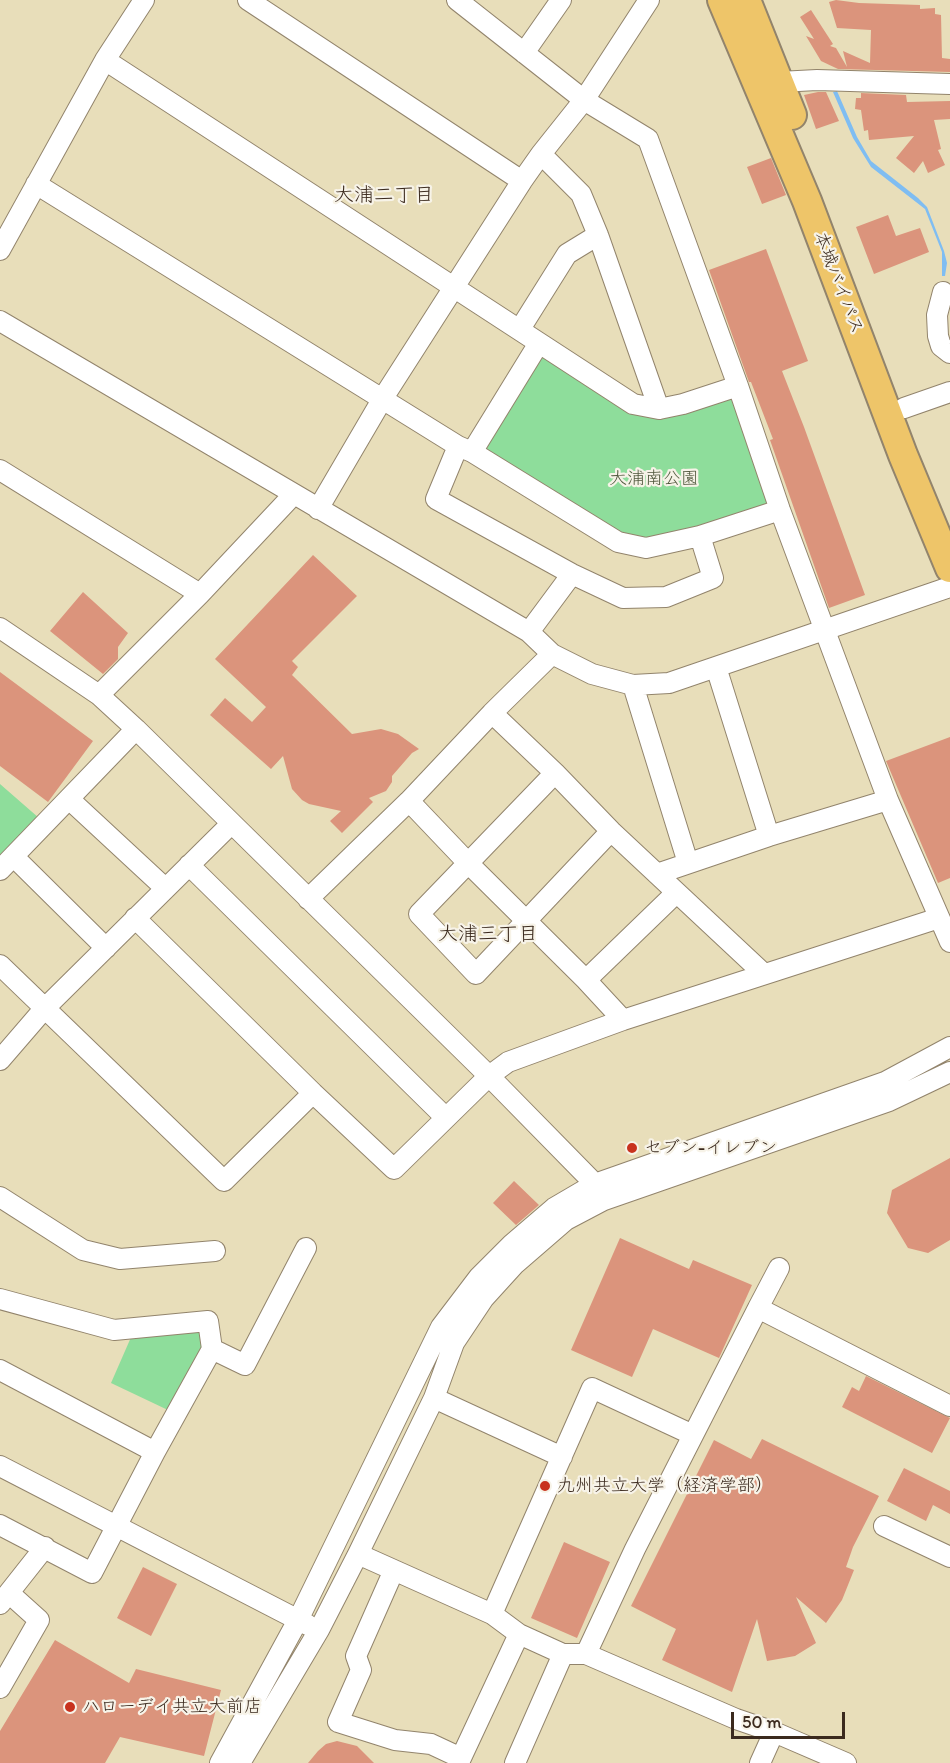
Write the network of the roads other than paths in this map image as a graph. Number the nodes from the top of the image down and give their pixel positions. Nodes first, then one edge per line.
1 (144, 0) edge
2 (248, 0) edge
3 (457, 0) edge
4 (561, 0) edge
5 (649, 0) edge
6 (722, 0) edge
7 (746, 0) edge
8 (524, 53) junction
9 (105, 60) junction
10 (769, 84) junction
11 (950, 84) edge
12 (584, 100) junction
13 (541, 154) junction
14 (522, 181) junction
15 (36, 184) junction
16 (598, 235) junction
17 (0, 250) edge
18 (455, 286) junction
19 (943, 292) dead end
20 (0, 321) edge
21 (520, 329) junction
22 (539, 343) junction
23 (950, 353) edge
24 (738, 386) junction
25 (950, 392) edge
26 (383, 398) junction
27 (904, 408) junction
28 (659, 409) junction
29 (465, 449) junction
30 (0, 471) edge
31 (293, 495) junction
32 (318, 509) junction
33 (780, 510) junction
34 (950, 525) edge
35 (700, 536) junction
36 (950, 568) edge
37 (572, 574) junction
38 (950, 587) edge
39 (200, 594) junction
40 (0, 628) edge
41 (825, 630) junction
42 (529, 633) junction
43 (552, 654) junction
44 (716, 667) junction
45 (633, 684) junction
46 (99, 695) junction
47 (492, 713) junction
48 (136, 729) junction
49 (555, 773) junction
50 (69, 799) junction
51 (888, 800) junction
52 (410, 801) junction
53 (231, 824) junction
54 (611, 831) junction
55 (769, 836) junction
56 (468, 863) junction
57 (688, 863) junction
58 (7, 864) edge
59 (189, 865) junction
60 (657, 874) junction
61 (165, 888) junction
62 (676, 893) junction
63 (308, 899) junction
64 (135, 918) junction
65 (939, 918) junction
66 (526, 922) junction
67 (950, 942) edge
68 (106, 948) junction
69 (0, 965) edge
70 (764, 974) junction
71 (586, 980) junction
72 (44, 1009) junction
73 (623, 1020) junction
74 (950, 1047) edge
75 (0, 1060) edge
76 (950, 1072) edge
77 (489, 1076) junction
78 (313, 1093) junction
79 (446, 1118) junction
80 (599, 1192) junction
81 (0, 1197) edge
82 (306, 1248) dead end
83 (215, 1251) dead end
84 (779, 1268) dead end
85 (0, 1299) edge
86 (758, 1308) junction
87 (212, 1349) junction
88 (0, 1370) edge
89 (434, 1398) junction
90 (950, 1406) edge
91 (693, 1435) junction
92 (155, 1452) junction
93 (562, 1457) junction
94 (0, 1466) edge
95 (0, 1525) edge
96 (118, 1525) junction
97 (884, 1526) dead end
98 (45, 1547) junction
99 (358, 1554) junction
100 (950, 1557) edge
101 (394, 1570) junction
102 (4, 1598) edge
103 (492, 1614) junction
104 (298, 1620) junction
105 (319, 1630) junction
106 (519, 1634) junction
107 (563, 1654) junction
108 (586, 1654) junction
109 (0, 1688) edge
110 (774, 1732) junction
111 (460, 1761) edge
112 (220, 1763) edge
113 (240, 1763) edge
114 (515, 1763) edge
115 (760, 1763) edge
116 (846, 1763) edge

1 - 9 street
2 - 14 street
3 - 8 street
4 - 8 street
5 - 12 street
6 - 10 highway, 本城バイパス
7 - 10 highway, 本城バイパス
8 - 12 street
9 - 15 street
9 - 18 street
10 - 11 street
10 - 27 highway, 本城バイパス
10 - 36 highway, 本城バイパス
12 - 13 street
12 - 24 street
13 - 14 street
13 - 16 street
14 - 18 street
15 - 17 street
15 - 26 street
16 - 21 street
16 - 28 street
18 - 21 street
18 - 26 street
19 - 23 street
20 - 31 street
21 - 22 street
22 - 28 street
22 - 29 street
24 - 28 street
24 - 33 street
25 - 27 street
26 - 29 street
26 - 32 street
27 - 34 highway, 本城バイパス
29 - 35 street
29 - 37 street
30 - 39 street
31 - 32 street
31 - 39 street
32 - 42 street
33 - 35 street
33 - 41 street
35 - 37 street
37 - 42 street
38 - 41 street
39 - 46 street
40 - 46 street
41 - 44 street
41 - 51 street
42 - 43 street
43 - 45 street
43 - 47 street
44 - 45 street
44 - 55 street
45 - 57 street
46 - 48 street
47 - 49 street
47 - 52 street
48 - 50 street
48 - 53 street
49 - 54 street
49 - 56 street
50 - 58 street
50 - 61 street
51 - 55 street
51 - 65 street
52 - 56 street
52 - 63 street
53 - 59 street
53 - 63 street
54 - 60 street
54 - 66 street
55 - 57 street
56 - 66 street
56 - 66 street
57 - 60 street
58 - 68 street
59 - 61 street
59 - 79 street
60 - 62 street
61 - 64 street
62 - 70 street
62 - 71 street
63 - 77 street
64 - 68 street
64 - 78 street
65 - 67 street
65 - 70 street
66 - 71 street
68 - 72 street
69 - 72 street
70 - 73 street
71 - 73 street
72 - 75 street
72 - 78 street
73 - 77 street
74 - 80 street
76 - 80 street
77 - 79 street
77 - 80 street
78 - 79 street
80 - 89 street
80 - 104 street
81 - 83 street
82 - 87 street
84 - 86 street
85 - 87 street
86 - 90 street
86 - 91 street
87 - 92 street
88 - 92 street
89 - 93 street
89 - 99 street
91 - 93 street
91 - 108 street
92 - 96 street
93 - 103 street
94 - 96 street
95 - 98 street
96 - 98 street
96 - 104 street
97 - 100 street
98 - 102 street
99 - 101 street
99 - 105 street
101 - 103 street
101 - 111 street
102 - 109 street
103 - 106 street
104 - 105 street
104 - 112 street
105 - 113 street
106 - 107 street
106 - 111 street
107 - 108 street
107 - 114 street
108 - 110 street
110 - 115 street
110 - 116 street

